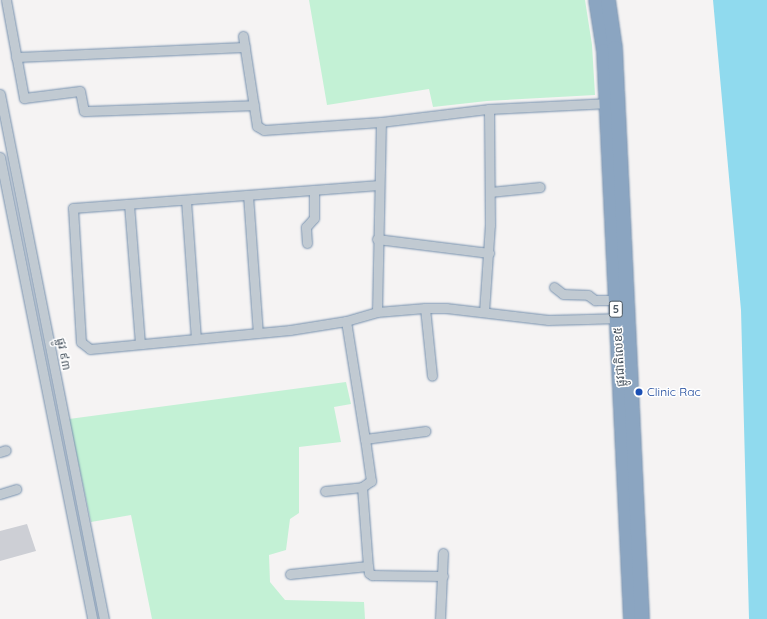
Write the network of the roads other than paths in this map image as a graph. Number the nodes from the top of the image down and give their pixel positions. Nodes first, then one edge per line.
1 (6, 0) edge
2 (596, 0) edge
3 (608, 0) edge
4 (243, 36) dead end
5 (245, 47) junction
6 (16, 57) junction
7 (0, 94) edge
8 (612, 103) junction
9 (254, 105) junction
10 (489, 109) junction
11 (381, 122) junction
12 (0, 156) edge
13 (379, 185) junction
14 (540, 187) dead end
15 (314, 191) junction
16 (490, 192) junction
17 (248, 195) junction
18 (186, 200) junction
19 (129, 204) junction
20 (377, 239) junction
21 (307, 244) dead end
22 (489, 253) junction
23 (554, 287) dead end
24 (616, 300) junction
25 (425, 308) junction
26 (377, 312) junction
27 (484, 312) junction
28 (623, 318) junction
29 (346, 321) junction
30 (258, 333) junction
31 (196, 339) junction
32 (140, 344) junction
33 (432, 376) dead end
34 (425, 431) dead end
35 (365, 439) junction
36 (362, 487) junction
37 (16, 489) dead end
38 (325, 490) dead end
39 (0, 494) edge
40 (443, 553) dead end
41 (368, 566) junction
42 (290, 574) dead end
43 (443, 576) junction
44 (92, 619) edge
45 (104, 619) edge
46 (440, 619) edge
47 (631, 619) edge
48 (642, 619) edge

1 - 6 street
2 - 8 highway, ផ្លូវជាតិលេខ៥ / 5
3 - 8 highway, ផ្លូវជាតិលេខ៥ / 5
4 - 5 street
5 - 6 street
5 - 9 street
6 - 9 street
7 - 45 street, ផ្លូវ ៩៣
8 - 10 street
8 - 24 highway, ផ្លូវជាតិលេខ៥ / 5
8 - 28 highway, ផ្លូវជាតិលេខ៥ / 5
9 - 11 street
10 - 11 street
10 - 16 street
11 - 13 street
12 - 44 street, ផ្លូវ ៩៣
13 - 15 street
13 - 20 street
14 - 16 street
15 - 17 street
15 - 21 street
16 - 22 street
17 - 18 street
17 - 30 street
18 - 19 street
18 - 31 street
19 - 32 street
19 - 32 street
20 - 22 street
20 - 26 street
22 - 27 street
23 - 24 street
24 - 28 highway, ផ្លូវជាតិលេខ៥ / 5
25 - 26 street
25 - 27 street
25 - 33 street
26 - 29 street
27 - 28 street
28 - 47 highway, ផ្លូវជាតិលេខ៥ / 5
28 - 48 highway, ផ្លូវជាតិលេខ៥ / 5
29 - 30 street
29 - 35 street
30 - 31 street
31 - 32 street
34 - 35 street
35 - 36 street
36 - 38 street
36 - 41 street
37 - 39 street
40 - 43 street
41 - 42 street
41 - 43 street
43 - 46 street

